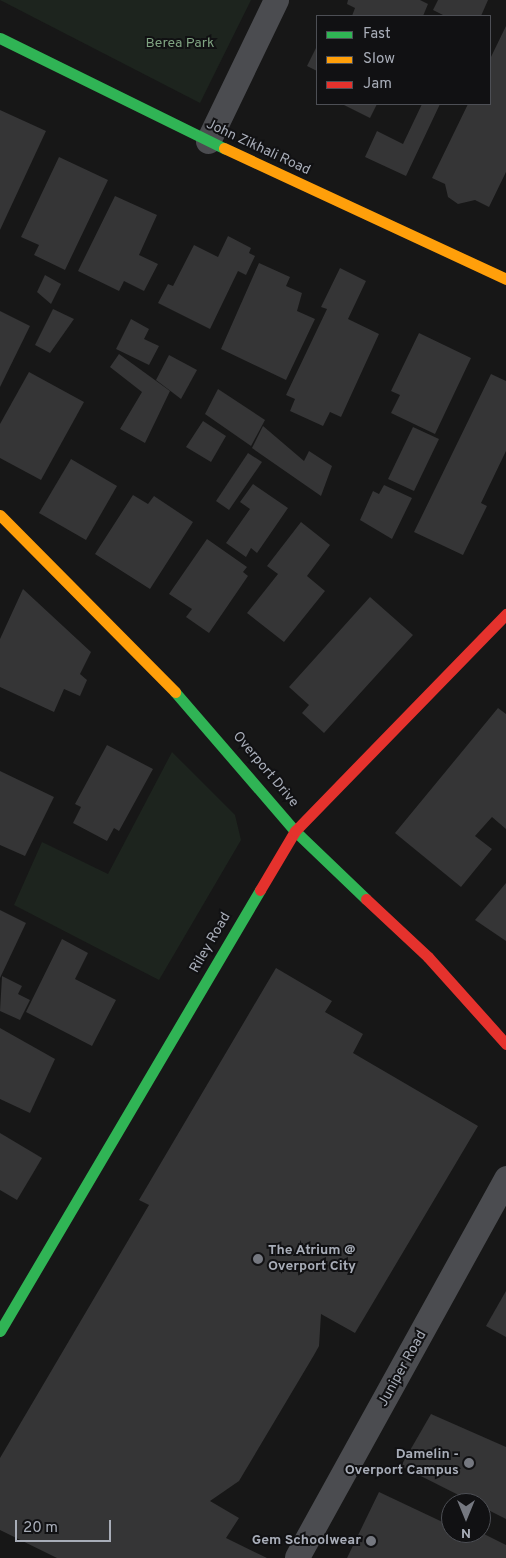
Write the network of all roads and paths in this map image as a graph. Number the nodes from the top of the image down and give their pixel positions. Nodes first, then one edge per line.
1 (276, 0) edge
2 (0, 38) edge
3 (208, 141) junction
4 (506, 279) edge
5 (0, 515) edge
6 (506, 614) edge
7 (295, 831) junction
8 (506, 1044) edge
9 (506, 1178) edge
10 (0, 1331) edge
11 (296, 1557) edge

1 - 3 street
2 - 3 main road, John Zikhali Road
3 - 4 main road, John Zikhali Road
5 - 7 main road, Overport Drive
6 - 7 main road, Riley Road
7 - 8 main road, Overport Drive
7 - 10 main road, Riley Road
9 - 11 street, Juniper Road

